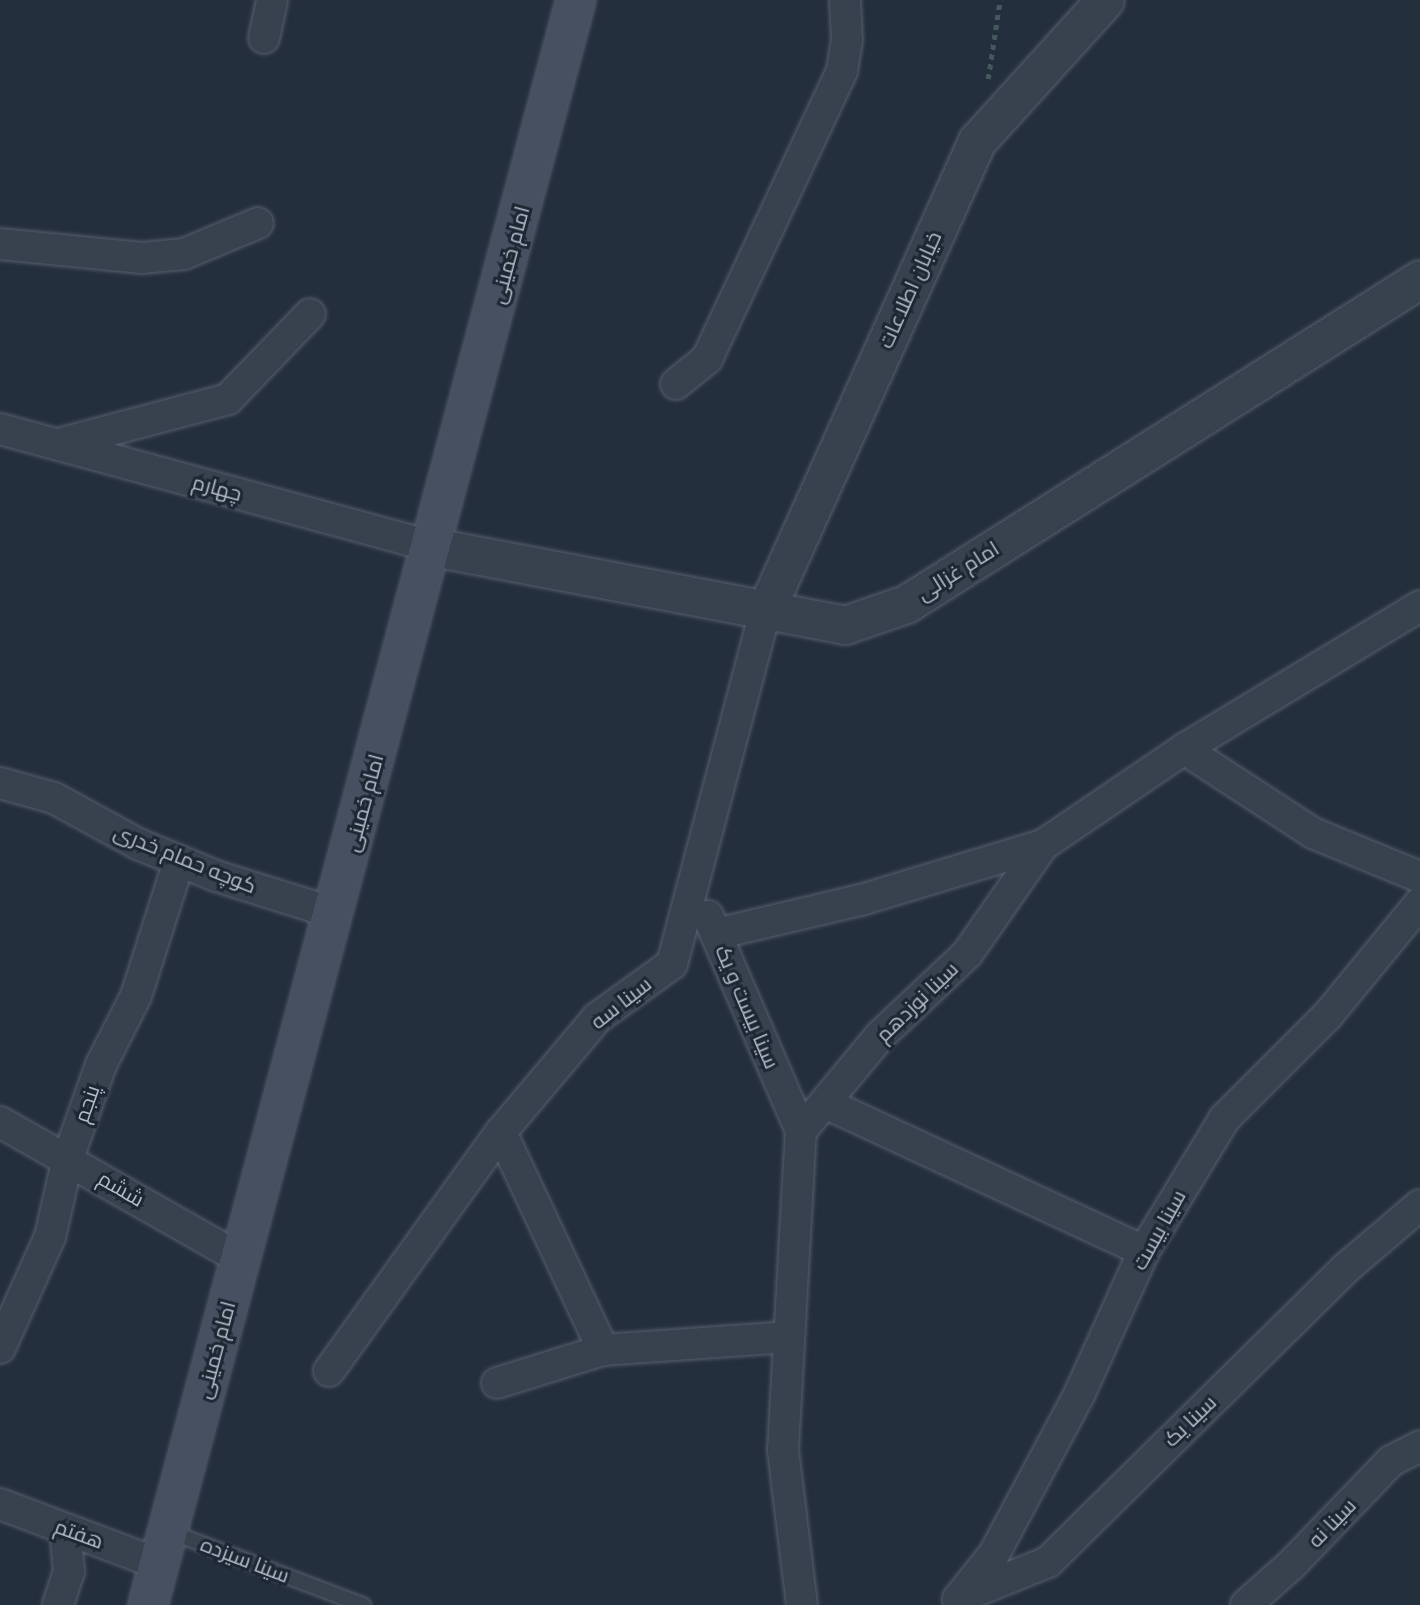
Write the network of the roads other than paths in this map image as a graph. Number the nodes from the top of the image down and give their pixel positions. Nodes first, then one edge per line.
1 (272, 0) edge
2 (576, 0) edge
3 (845, 0) edge
4 (1105, 0) edge
5 (264, 38) dead end
6 (258, 223) dead end
7 (0, 244) edge
8 (1418, 285) edge
9 (310, 314) dead end
10 (676, 384) dead end
11 (2, 426) edge
12 (59, 444) junction
13 (433, 547) junction
14 (1420, 606) edge
15 (765, 612) junction
16 (1184, 749) junction
17 (0, 783) edge
18 (1044, 845) junction
19 (178, 861) junction
20 (1420, 877) edge
21 (693, 883) junction
22 (1420, 903) edge
23 (334, 912) junction
24 (716, 934) junction
25 (825, 1103) junction
26 (0, 1122) edge
27 (801, 1130) junction
28 (501, 1132) junction
29 (68, 1158) junction
30 (1420, 1205) edge
31 (1144, 1251) junction
32 (241, 1259) junction
33 (789, 1337) junction
34 (0, 1348) edge
35 (603, 1350) junction
36 (329, 1371) dead end
37 (497, 1383) dead end
38 (1420, 1446) edge
39 (0, 1504) edge
40 (65, 1529) junction
41 (163, 1547) junction
42 (953, 1603) edge
43 (58, 1605) edge
44 (148, 1605) edge
45 (363, 1605) edge
46 (802, 1605) edge
47 (1246, 1605) edge

1 - 5 street
2 - 13 main road, امام خمینی
3 - 10 street
4 - 15 street, خیابان اطلاعات
6 - 7 street
8 - 15 street, امام غزالی
9 - 12 street
11 - 12 street, چهارم
12 - 13 street, چهارم
13 - 15 street, امام غزالی
13 - 23 main road, امام خمینی
14 - 16 street, سینا نوزدهم
15 - 21 street, سینا سه
16 - 18 street, سینا نوزدهم
16 - 20 street
17 - 19 street, کوچه حمام خدری
18 - 24 street
18 - 25 street, سینا نوزدهم
19 - 23 street, کوچه حمام خدری
19 - 29 street, پنجم
21 - 24 street, سینا بیست و یک
21 - 28 street, سینا سه
22 - 31 street, سینا بیست
23 - 32 main road, امام خمینی
24 - 27 street, سینا بیست و یک
25 - 27 street, سینا نوزدهم
25 - 31 street
26 - 29 street, ششم
27 - 33 street
28 - 35 street
28 - 36 street, سینا سه
29 - 32 street, ششم
29 - 34 street, پنجم
30 - 42 street, سینا یک
31 - 42 street, سینا بیست
32 - 41 main road, امام خمینی
33 - 35 street
33 - 46 street
35 - 37 street
38 - 47 street, سینا نه
39 - 40 street, هفتم
40 - 41 street, هفتم
40 - 43 street
41 - 44 main road, امام خمینی
41 - 45 lane, سینا سیزده

